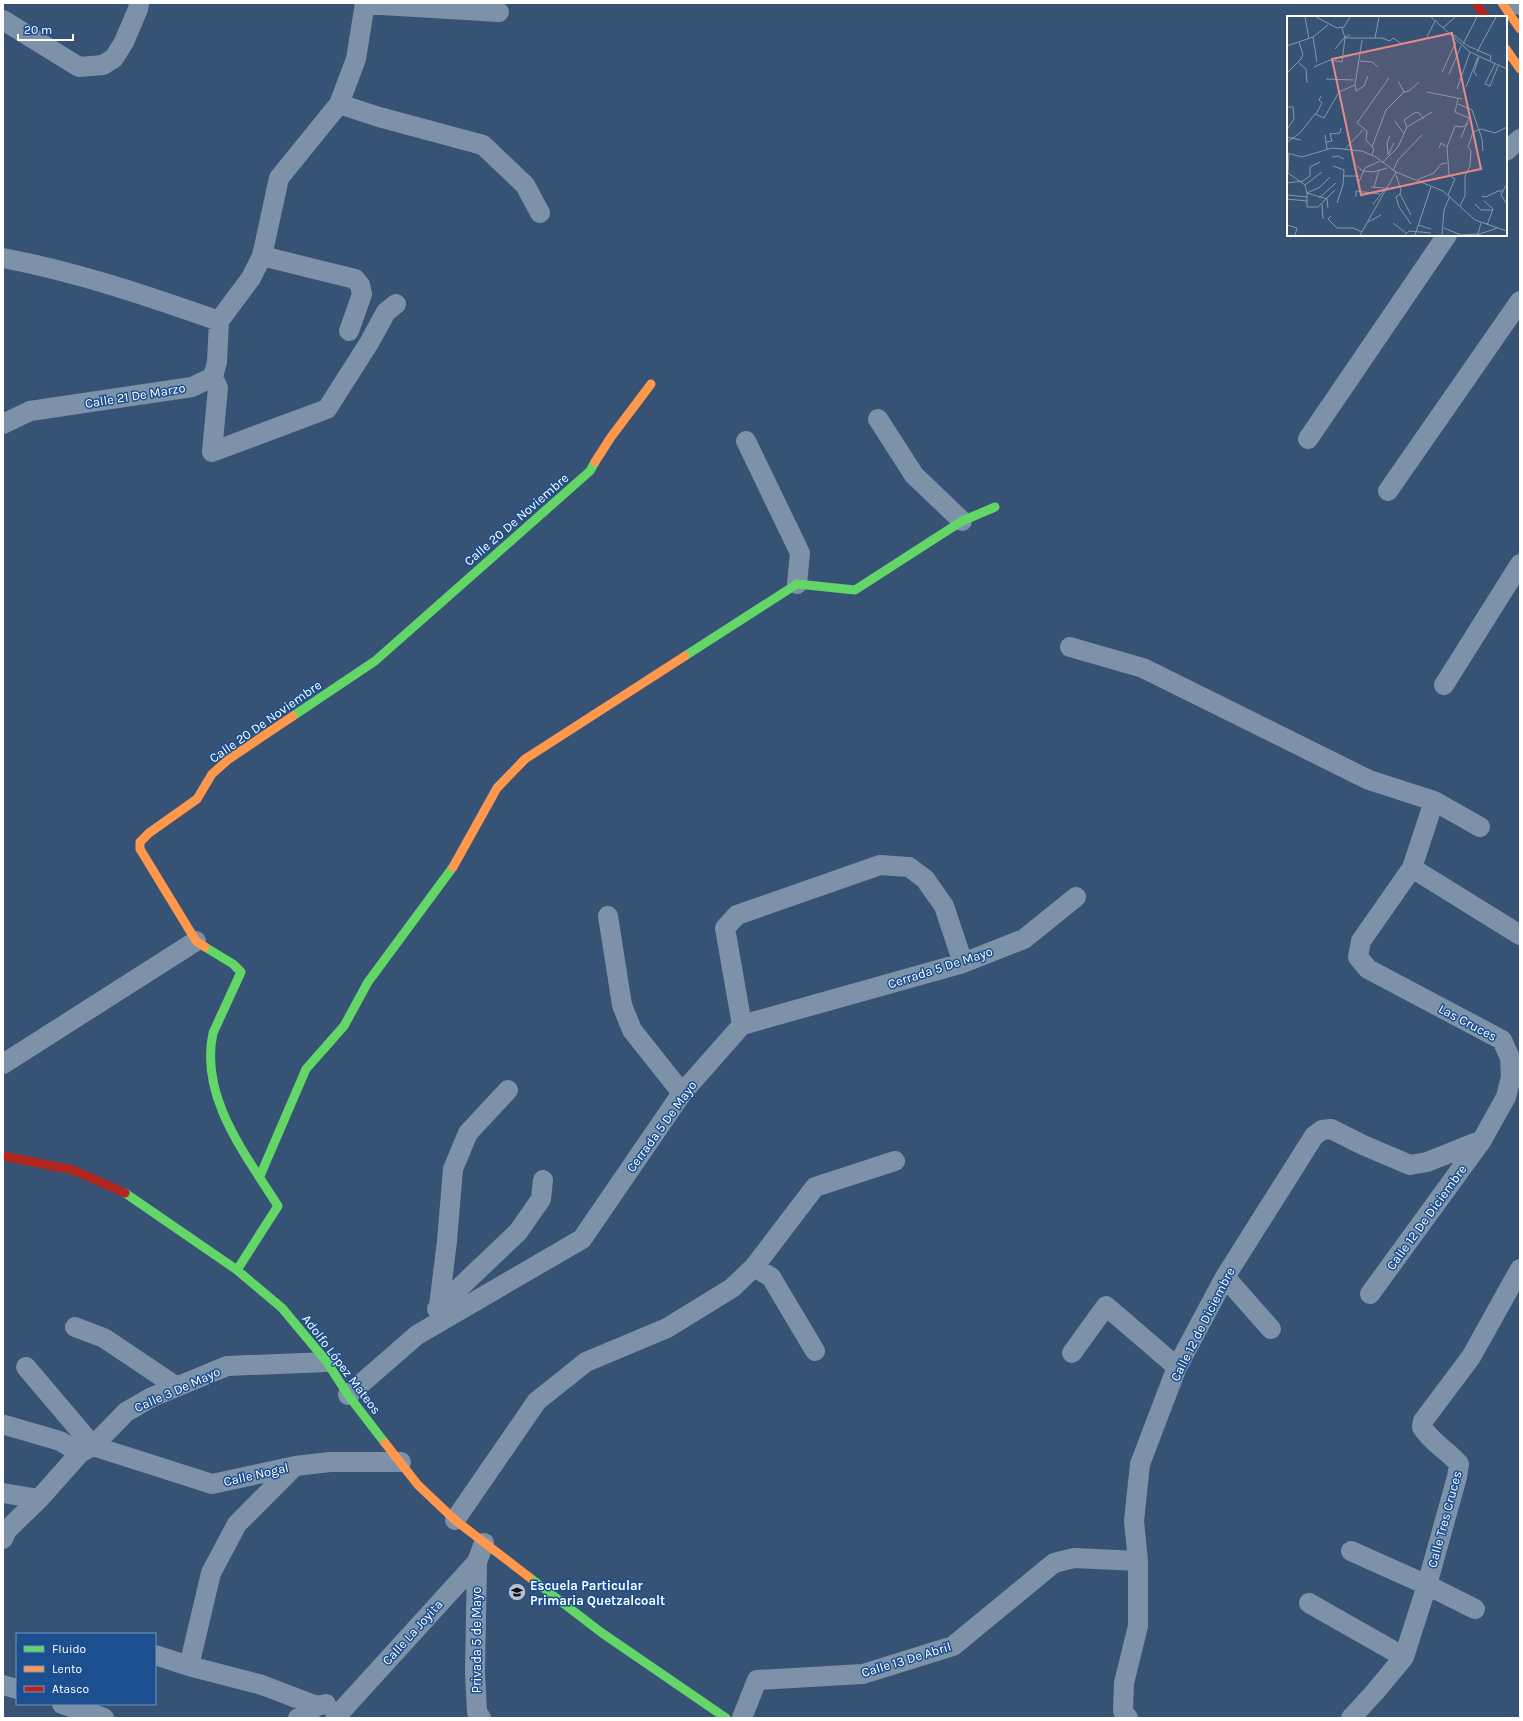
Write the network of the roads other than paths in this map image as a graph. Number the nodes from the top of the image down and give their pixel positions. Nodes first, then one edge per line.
1 (139, 3) edge
2 (365, 3) edge
3 (1476, 3) edge
4 (1502, 3) edge
5 (1516, 3) edge
6 (1520, 5) edge
7 (499, 12) dead end
8 (1484, 16) edge
9 (3, 20) edge
10 (1520, 29) edge
11 (1507, 50) edge
12 (1520, 69) edge
13 (339, 104) junction
14 (1520, 139) edge
15 (1507, 150) edge
16 (540, 213) dead end
17 (1446, 236) edge
18 (262, 256) junction
19 (3, 258) edge
20 (1520, 301) edge
21 (396, 304) dead end
22 (219, 321) junction
23 (349, 330) dead end
24 (213, 377) junction
25 (650, 384) dead end
26 (878, 419) dead end
27 (3, 424) edge
28 (1308, 439) dead end
29 (746, 442) dead end
30 (1388, 491) dead end
31 (995, 508) dead end
32 (962, 520) junction
33 (1520, 564) edge
34 (797, 584) junction
35 (1070, 646) dead end
36 (1444, 685) dead end
37 (1434, 800) junction
38 (1480, 827) dead end
39 (1412, 868) junction
40 (1076, 897) dead end
41 (608, 916) dead end
42 (1520, 935) edge
43 (196, 940) junction
44 (963, 963) junction
45 (742, 1025) junction
46 (3, 1064) edge
47 (508, 1090) dead end
48 (682, 1094) junction
49 (1482, 1140) junction
50 (3, 1156) edge
51 (895, 1161) dead end
52 (260, 1176) junction
53 (543, 1180) dead end
54 (754, 1267) junction
55 (1520, 1269) edge
56 (237, 1270) junction
57 (1225, 1277) junction
58 (1370, 1294) dead end
59 (439, 1306) junction
60 (75, 1327) dead end
61 (1271, 1329) dead end
62 (417, 1335) junction
63 (815, 1351) dead end
64 (1072, 1353) dead end
65 (327, 1362) junction
66 (26, 1367) dead end
67 (1177, 1367) junction
68 (177, 1387) junction
69 (348, 1395) junction
70 (5, 1425) dead end
71 (86, 1449) junction
72 (401, 1462) junction
73 (295, 1466) junction
74 (3, 1493) edge
75 (39, 1499) junction
76 (455, 1520) junction
77 (3, 1539) edge
78 (484, 1543) junction
79 (1351, 1551) dead end
80 (1138, 1561) junction
81 (476, 1562) junction
82 (1427, 1584) junction
83 (1309, 1603) dead end
84 (1475, 1609) dead end
85 (156, 1655) edge
86 (1404, 1657) junction
87 (188, 1666) junction
88 (3, 1685) edge
89 (16, 1689) edge
90 (350, 1701) junction
91 (65, 1705) edge
92 (317, 1706) junction
93 (104, 1718) edge
94 (298, 1718) edge
95 (335, 1718) edge
96 (481, 1718) edge
97 (726, 1718) edge
98 (742, 1718) edge
99 (1128, 1718) edge
100 (1351, 1718) edge

1 - 9 street
2 - 7 street
2 - 13 street
3 - 8 street
4 - 10 street
5 - 6 street
11 - 12 street
13 - 16 street
13 - 18 street
14 - 15 street
17 - 28 street
18 - 22 street
18 - 23 street
19 - 22 street
20 - 30 street
21 - 24 street
22 - 24 street
24 - 27 street, Calle 21 De Marzo
25 - 43 street, Calle 20 De Noviembre
26 - 32 street
29 - 34 street
31 - 32 street
32 - 34 street
33 - 36 street
34 - 52 street
35 - 37 street
37 - 38 street
37 - 39 street, Las Cruces
39 - 42 street
39 - 49 street, Las Cruces
40 - 44 street, Cerrada 5 De Mayo
41 - 48 street
43 - 46 street
43 - 52 street, Calle 20 De Noviembre
44 - 45 street, Cerrada 5 De Mayo
44 - 45 street
45 - 48 street, Cerrada 5 De Mayo
47 - 59 street
48 - 62 street, Cerrada 5 De Mayo
49 - 57 street, Calle 12 de Diciembre
49 - 58 street, Calle 12 De Diciembre
50 - 56 street, Adolfo López Mateos
51 - 54 street
52 - 56 street, Calle 20 De Noviembre
53 - 59 street
54 - 63 street
54 - 76 street
55 - 82 street, Calle Tres Cruces
56 - 65 street, Adolfo López Mateos
57 - 61 street, Calle 12 De Diciembre
57 - 67 street, Calle 12 de Diciembre
59 - 62 street
60 - 68 street
62 - 69 street, Cerrada 5 De Mayo
64 - 67 street
65 - 68 street, Calle 3 De Mayo
65 - 69 street, Adolfo López Mateos
66 - 71 street
67 - 80 street, Calle 12 de Diciembre
68 - 71 street, Calle 3 De Mayo
69 - 72 street, Adolfo López Mateos
70 - 71 street, Calle Nogal
71 - 73 street, Calle Nogal
71 - 75 street, Calle 3 De Mayo
72 - 73 street, Calle Nogal
72 - 76 street, Adolfo López Mateos
73 - 87 street
74 - 75 street
75 - 77 street, Calle 3 De Mayo
76 - 78 street, Adolfo López Mateos
78 - 81 street, Calle La Joyita
78 - 97 street, Adolfo López Mateos
79 - 82 street
80 - 98 street, Calle 13 De Abril
80 - 99 street, Calle 12 de Diciembre
81 - 90 street, Calle La Joyita
81 - 96 street, Privada 5 de Mayo
82 - 84 street
82 - 86 street, Calle Tres Cruces
83 - 86 street
85 - 87 street
86 - 100 street, Calle Tres Cruces
87 - 92 street
88 - 89 street
90 - 92 street
90 - 95 street, Calle La Joyita
91 - 93 street
92 - 94 street

